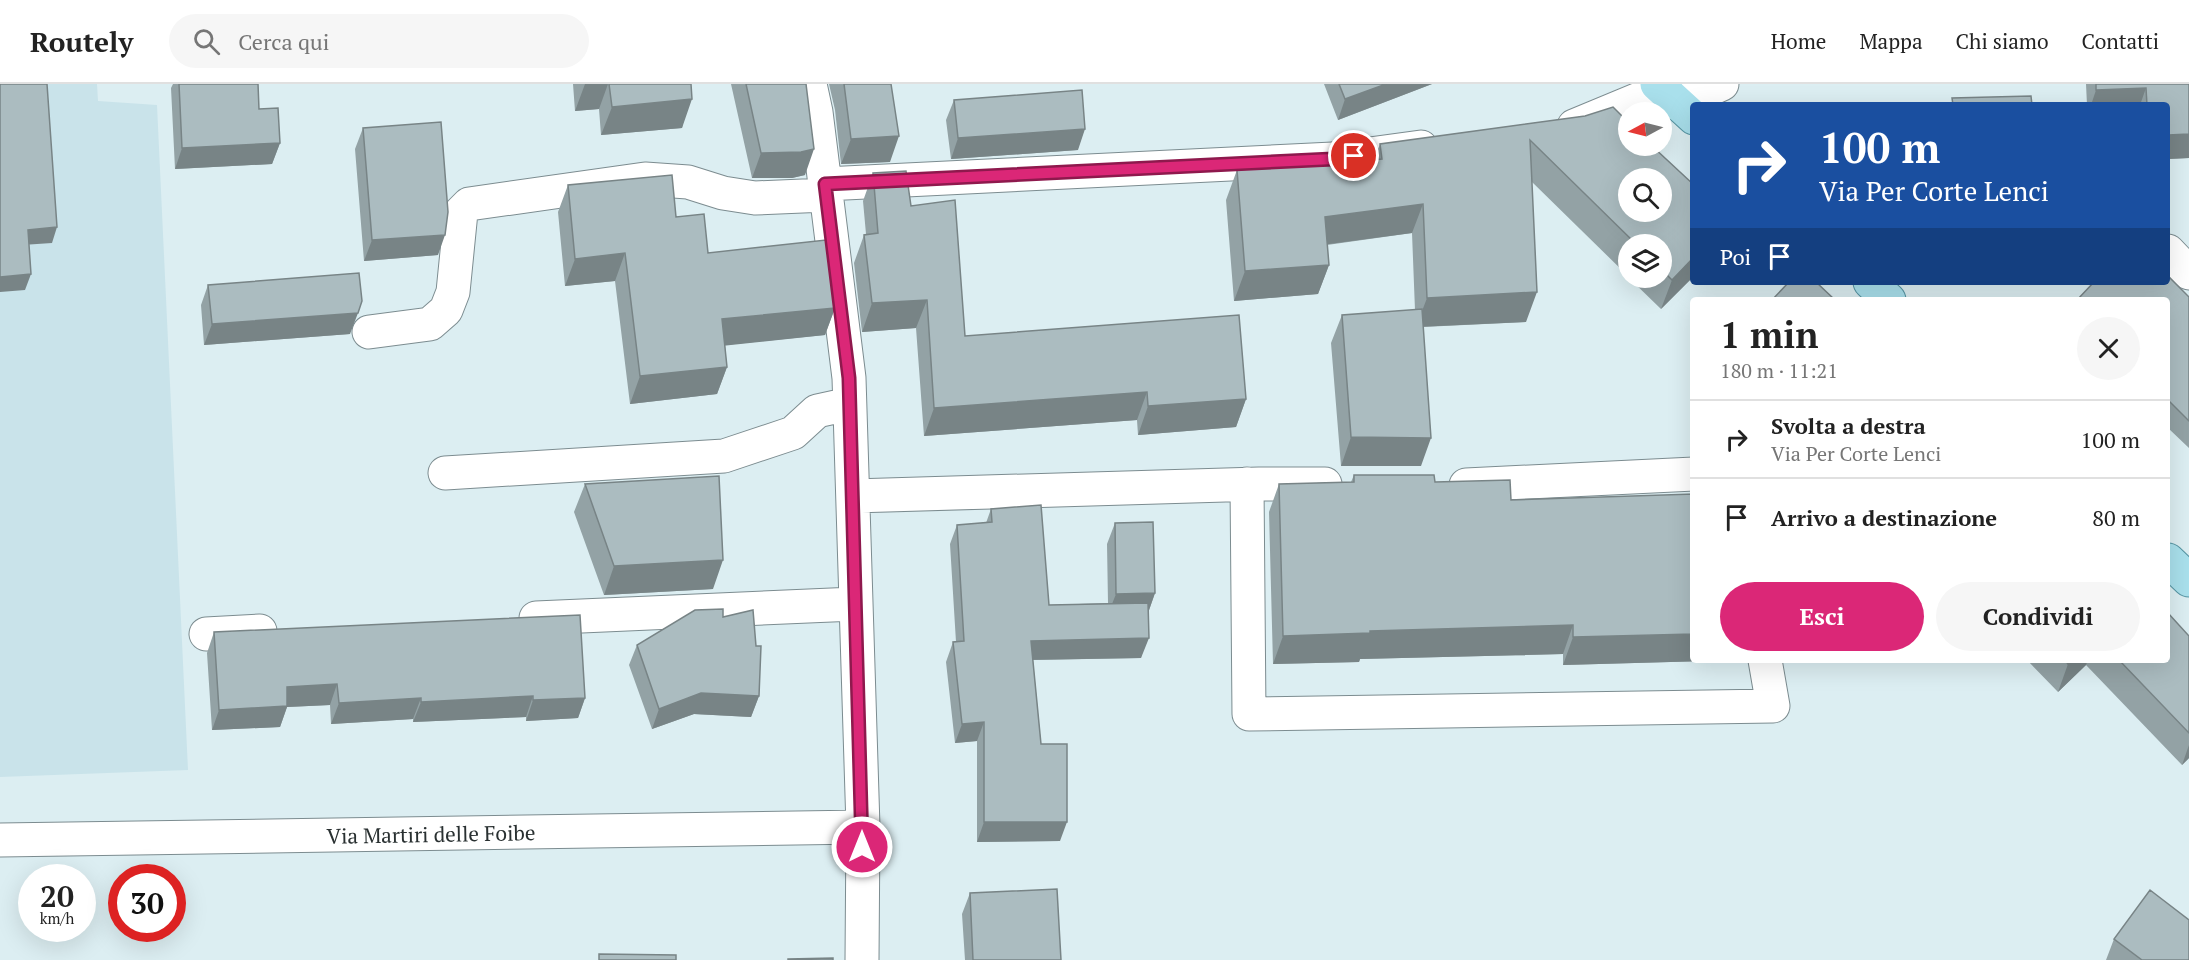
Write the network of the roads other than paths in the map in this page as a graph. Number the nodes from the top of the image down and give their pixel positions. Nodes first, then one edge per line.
1 (810, 84) edge
2 (1722, 84) edge
3 (1673, 99) edge
4 (1550, 130) edge
5 (1447, 144) edge
6 (825, 190) junction
7 (2170, 253) edge
8 (2189, 273) edge
9 (1873, 285) edge
10 (1886, 297) edge
11 (369, 332) dead end
12 (849, 404) junction
13 (445, 473) dead end
14 (1690, 474) edge
15 (1247, 484) junction
16 (1351, 484) edge
17 (1442, 485) edge
18 (853, 496) junction
19 (2170, 562) edge
20 (2189, 580) edge
21 (855, 604) junction
22 (508, 619) edge
23 (286, 630) edge
24 (206, 634) dead end
25 (1766, 663) edge
26 (863, 827) junction
27 (0, 840) edge
28 (862, 960) edge

1 - 6 street
2 - 3 street
3 - 4 street
5 - 6 street
6 - 11 street
6 - 12 street
7 - 8 street
9 - 10 main road
12 - 13 street
12 - 18 street
14 - 17 street
15 - 16 street
15 - 18 street
15 - 25 street
18 - 21 street
19 - 20 main road
21 - 22 street
21 - 26 street
23 - 24 street
26 - 27 street, Via Martiri delle Foibe
26 - 28 street

